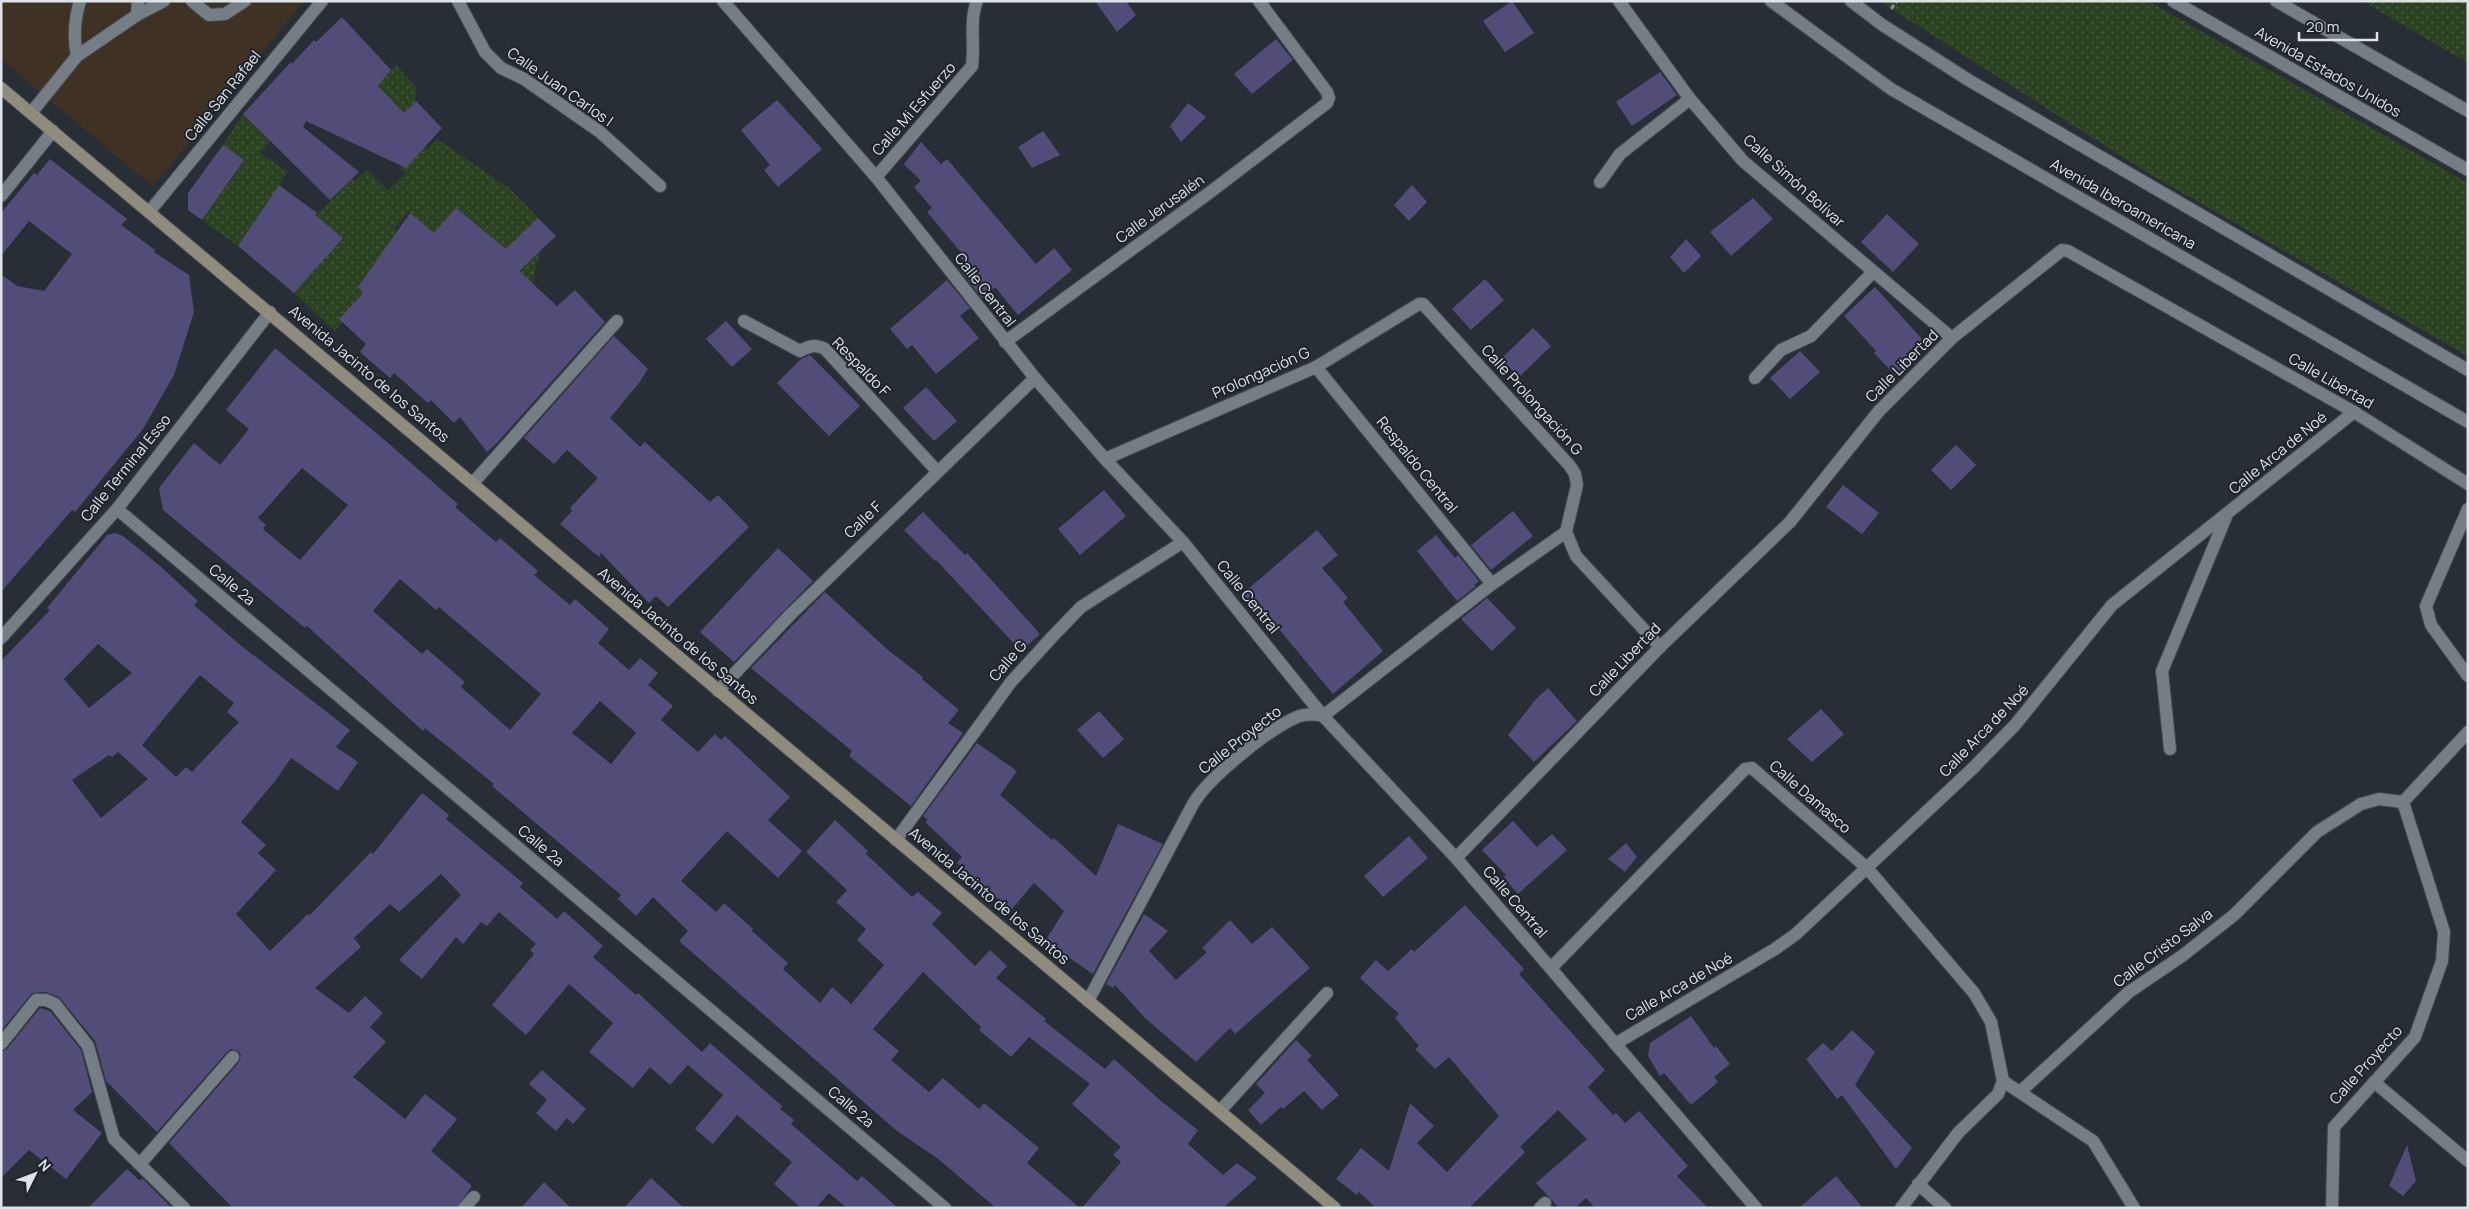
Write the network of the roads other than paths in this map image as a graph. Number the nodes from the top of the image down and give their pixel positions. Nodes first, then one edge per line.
1 (80, 1) edge
2 (138, 1) edge
3 (164, 1) edge
4 (192, 1) edge
5 (245, 1) edge
6 (322, 1) edge
7 (458, 1) edge
8 (723, 1) edge
9 (977, 1) edge
10 (1259, 1) edge
11 (1620, 1) edge
12 (1771, 1) edge
13 (1851, 1) edge
14 (2173, 1) edge
15 (2276, 1) edge
16 (137, 15) junction
17 (77, 56) junction
18 (1, 88) edge
19 (1690, 99) junction
20 (2468, 111) edge
21 (31, 113) junction
22 (53, 131) junction
23 (2468, 170) edge
24 (876, 177) junction
25 (1600, 182) dead end
26 (660, 186) dead end
27 (1, 196) edge
28 (148, 212) junction
29 (1873, 272) junction
30 (1423, 304) joint
31 (270, 312) junction
32 (617, 321) dead end
33 (744, 321) dead end
34 (1952, 338) junction
35 (1005, 342) junction
36 (1316, 367) junction
37 (2468, 370) edge
38 (1035, 378) junction
39 (1755, 378) dead end
40 (2354, 412) junction
41 (2468, 422) edge
42 (1105, 459) junction
43 (937, 470) junction
44 (473, 483) junction
45 (2468, 484) edge
46 (117, 509) junction
47 (2468, 509) edge
48 (2227, 515) junction
49 (1566, 532) junction
50 (1183, 542) junction
51 (1492, 584) junction
52 (1, 638) edge
53 (1660, 647) junction
54 (2468, 676) edge
55 (718, 691) junction
56 (1323, 716) junction
57 (2468, 732) edge
58 (2170, 749) dead end
59 (2403, 802) junction
60 (896, 840) junction
61 (1456, 858) junction
62 (1866, 868) junction
63 (1551, 968) junction
64 (1327, 993) dead end
65 (1088, 1001) junction
66 (1, 1044) edge
67 (1615, 1044) junction
68 (232, 1057) dead end
69 (2003, 1081) junction
70 (2374, 1082) junction
71 (2021, 1091) junction
72 (1220, 1111) junction
73 (2468, 1161) edge
74 (140, 1164) junction
75 (1918, 1184) junction
76 (474, 1197) dead end
77 (184, 1208) edge
78 (464, 1208) edge
79 (946, 1208) edge
80 (1335, 1208) edge
81 (1756, 1208) edge
82 (1901, 1208) edge
83 (1945, 1208) edge
84 (2134, 1208) edge
85 (2332, 1208) edge

1 - 17 street
2 - 16 street
3 - 16 street
4 - 5 street
6 - 28 street, Calle San Rafael
7 - 26 street, Calle Juan Carlos I
8 - 24 street, Calle Central
9 - 24 street, Calle Mi Esfuerzo
10 - 35 street, Calle Jerusalén
11 - 19 street, Calle Simón Bolívar
12 - 41 street, Avenida Iberoamericana
13 - 37 street, Avenida Iberoamericana
14 - 23 street, Avenida Estados Unidos
15 - 20 street
16 - 17 street
17 - 21 street
18 - 21 main road, Avenida Jacinto de los Santos
19 - 25 street
19 - 29 street, Calle Simón Bolívar
21 - 22 main road, Avenida Jacinto de los Santos
22 - 27 street
22 - 28 main road, Avenida Jacinto de los Santos
24 - 35 street, Calle Central
28 - 31 main road, Avenida Jacinto de los Santos
29 - 34 street, Calle Simón Bolívar
29 - 39 street
30 - 36 street, Prolongación G
30 - 49 street, Calle Prolongación G
31 - 44 main road, Avenida Jacinto de los Santos
31 - 46 street, Calle Terminal Esso
32 - 44 street
33 - 43 street, Respaldo F
34 - 40 street, Calle Libertad
34 - 53 street, Calle Libertad
35 - 38 street, Calle Central
36 - 42 street, Prolongación G
36 - 51 street, Respaldo Central
38 - 42 street, Calle Central
38 - 43 street, Calle F
40 - 45 street, Calle Libertad
40 - 48 street, Calle Arca de Noé
42 - 50 street, Calle Central
43 - 55 street, Calle F
44 - 55 main road, Avenida Jacinto de los Santos
46 - 52 street, Calle Terminal Esso
46 - 79 street, Calle 2a
47 - 54 street
48 - 58 street
48 - 62 street, Calle Arca de Noé
49 - 51 street
49 - 53 street
50 - 56 street, Calle Central
50 - 60 street, Calle G
51 - 56 street
53 - 61 street, Calle Libertad
55 - 60 main road, Avenida Jacinto de los Santos
56 - 61 street, Calle Central
56 - 65 street, Calle Proyecto
57 - 59 street
59 - 70 street, Calle Proyecto
59 - 71 street, Calle Cristo Salva
60 - 65 main road, Avenida Jacinto de los Santos
61 - 63 street, Calle Central
62 - 63 street, Calle Damasco
62 - 67 street, Calle Arca de Noé
62 - 69 street, Calle Damasco
63 - 67 street, Calle Central
64 - 72 street
65 - 72 main road, Avenida Jacinto de los Santos
66 - 74 street
67 - 81 street, Calle Central
68 - 74 street
69 - 71 street
69 - 75 street
70 - 73 street
70 - 85 street, Calle Proyecto
71 - 84 street
72 - 80 main road, Avenida Jacinto de los Santos
74 - 77 street
75 - 82 street
75 - 83 street
76 - 78 street

